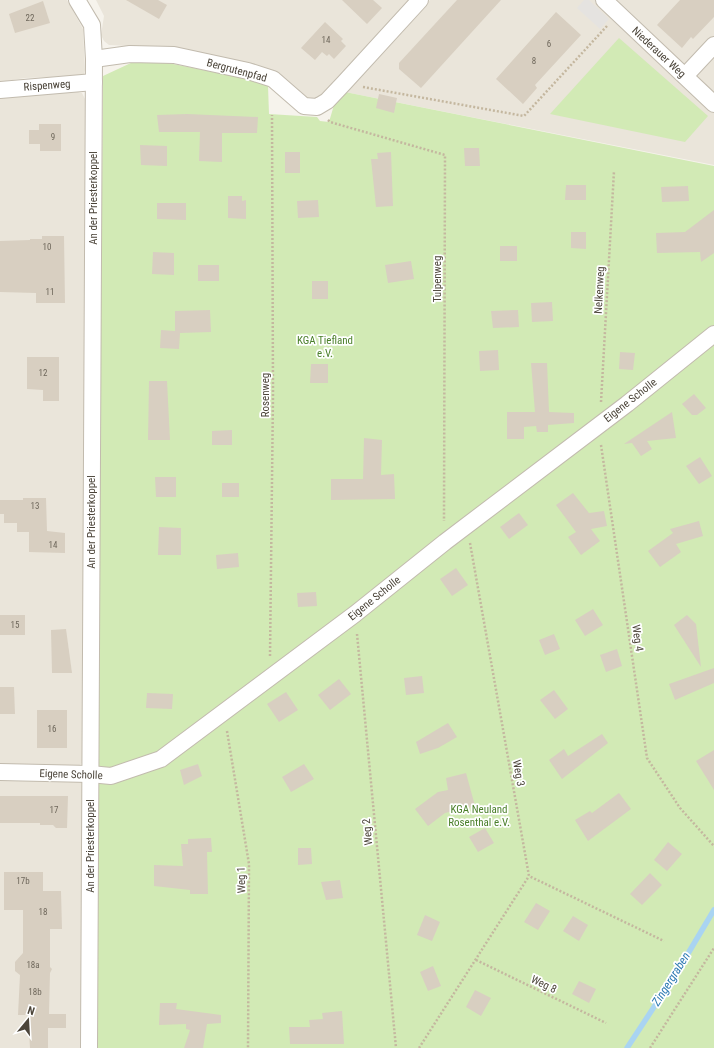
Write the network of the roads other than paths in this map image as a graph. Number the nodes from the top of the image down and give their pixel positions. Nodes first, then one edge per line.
1 (77, 0) edge
2 (420, 0) edge
3 (604, 0) edge
4 (714, 45) edge
5 (94, 60) junction
6 (685, 76) junction
7 (94, 82) junction
8 (0, 90) edge
9 (714, 104) edge
10 (714, 334) edge
11 (0, 772) edge
12 (90, 774) junction
13 (89, 1048) edge

1 - 5 street, An der Priesterkoppel
2 - 5 street, Bergrutenpfad
3 - 6 street, Niederauer Weg
4 - 6 street
5 - 7 street, An der Priesterkoppel
6 - 9 street, Niederauer Weg
7 - 8 street, Rispenweg
7 - 12 street, An der Priesterkoppel
10 - 12 street, Eigene Scholle
11 - 12 street, Eigene Scholle
12 - 13 street, An der Priesterkoppel

